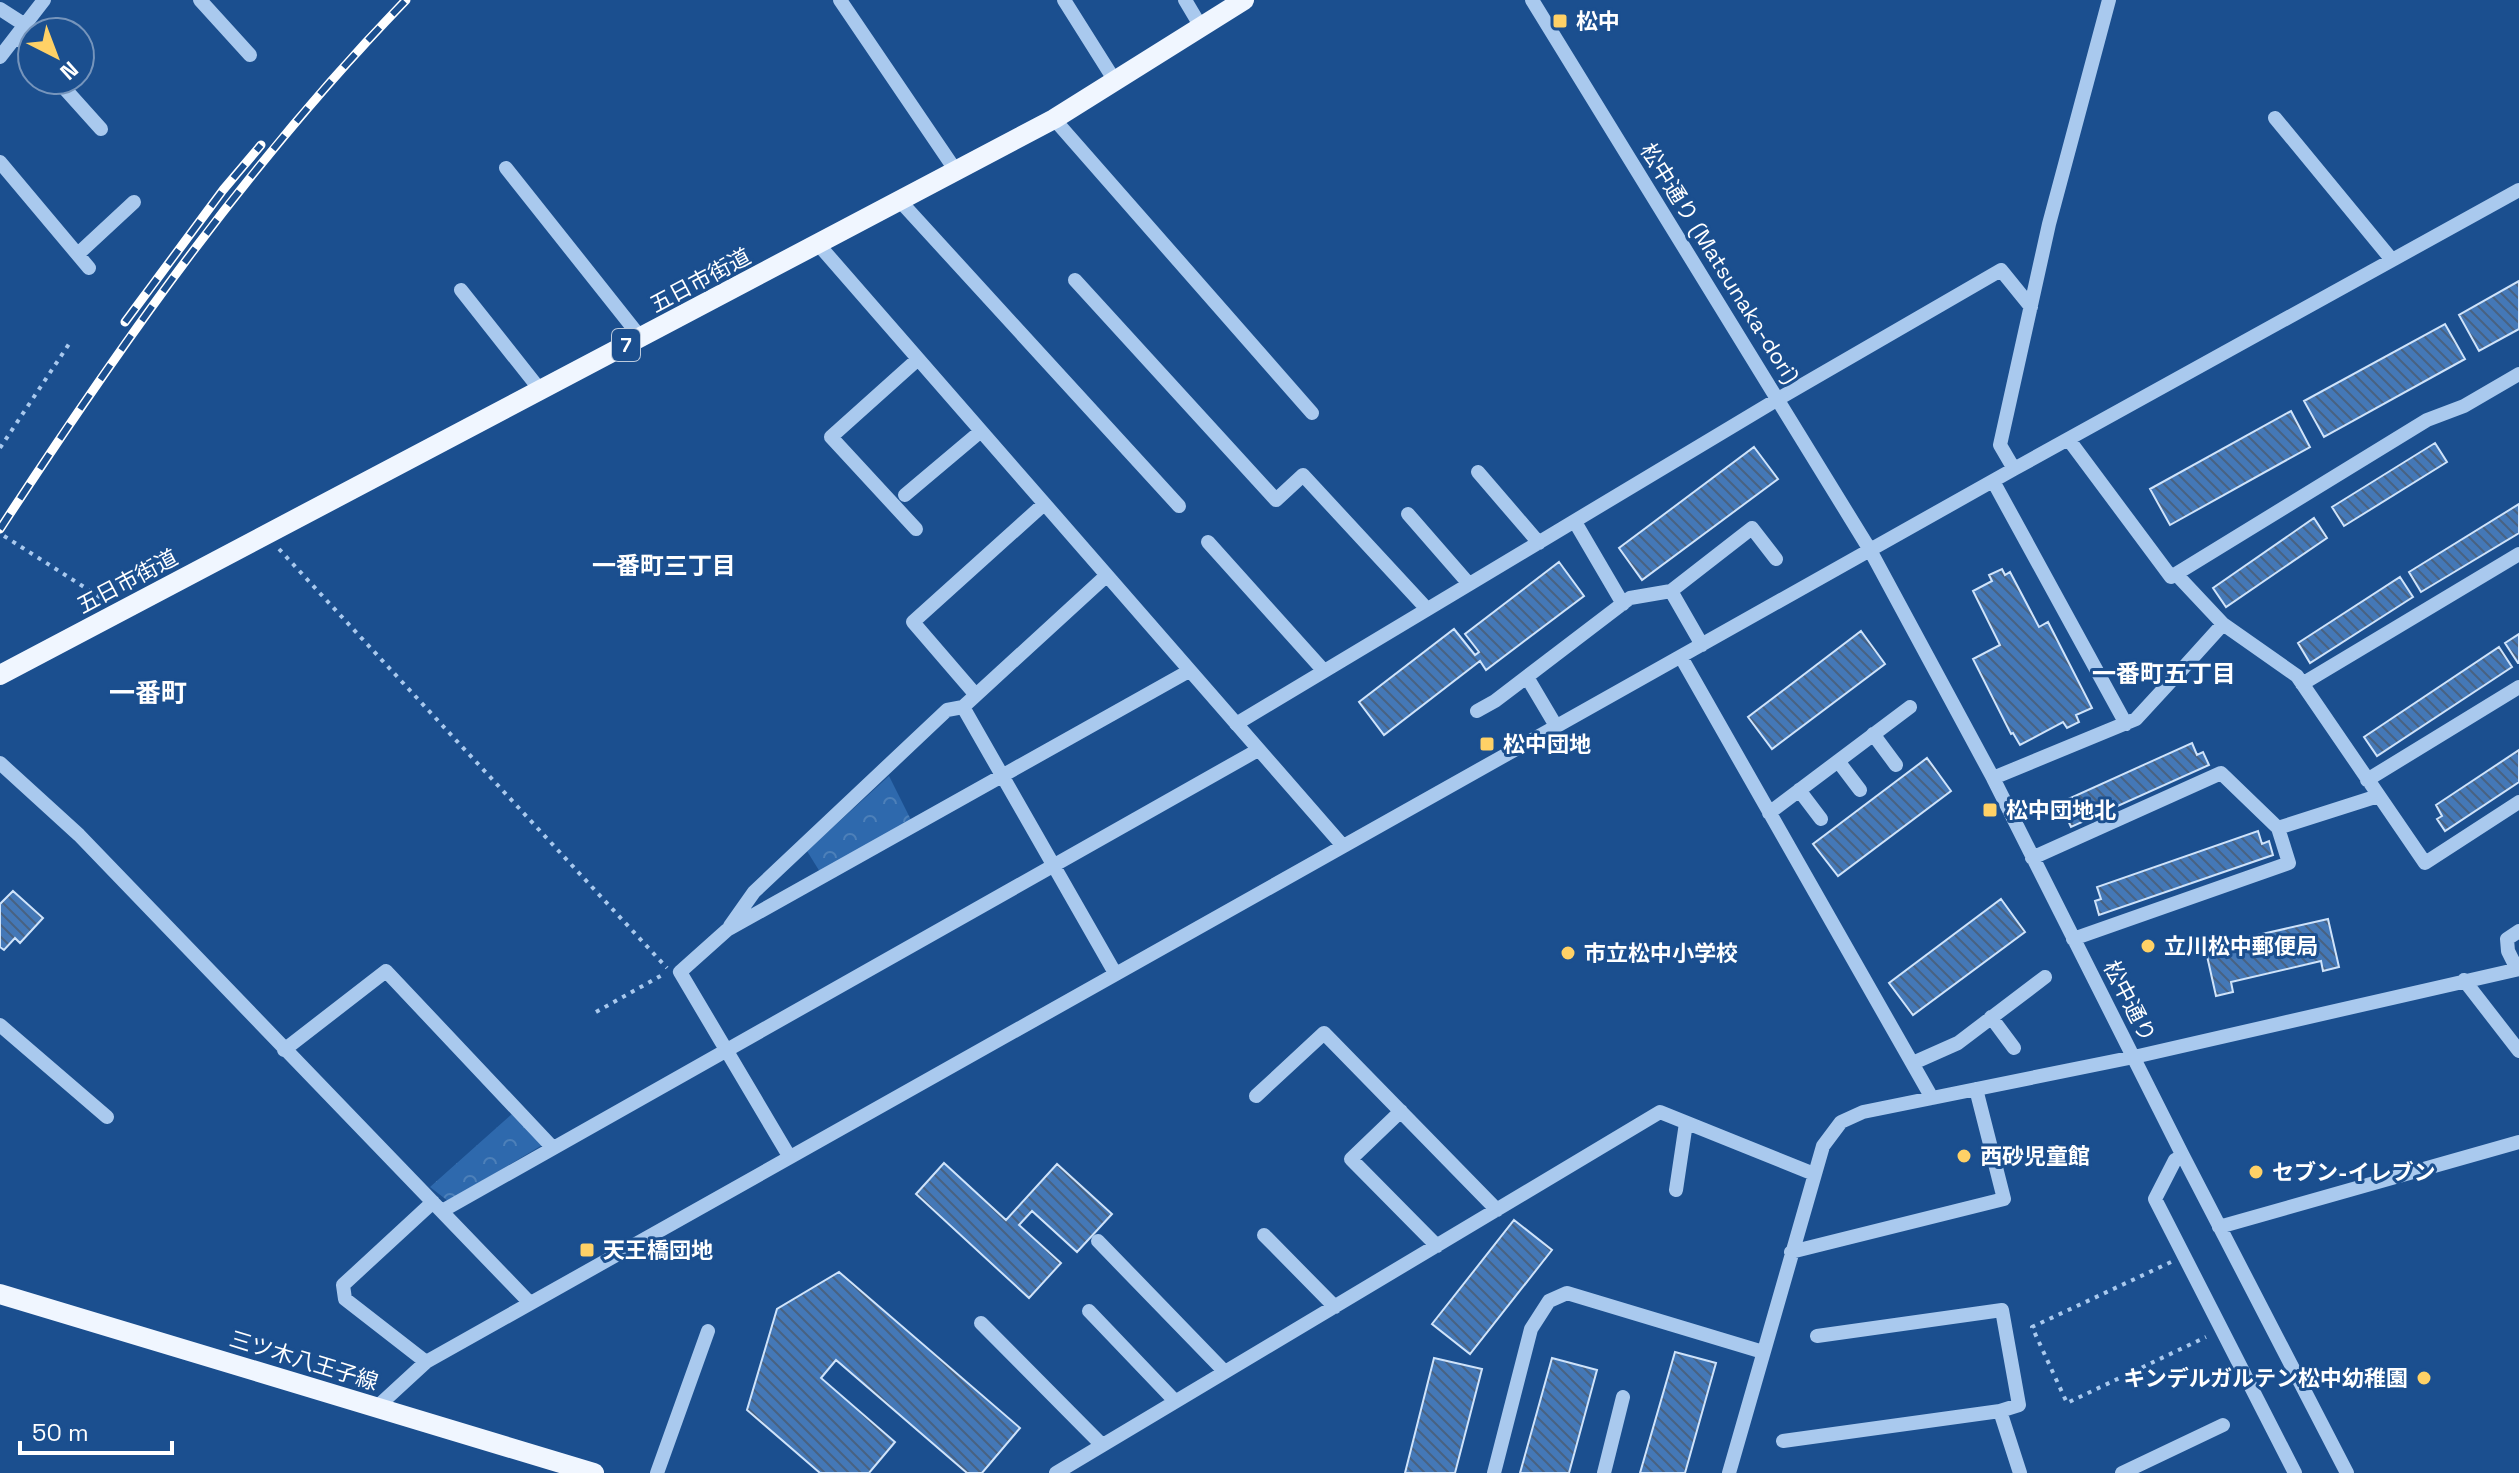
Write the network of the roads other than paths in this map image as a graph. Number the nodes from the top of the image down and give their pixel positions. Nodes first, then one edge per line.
1 (44, 0) edge
2 (200, 0) edge
3 (840, 0) edge
4 (1064, 0) edge
5 (1185, 0) edge
6 (1244, 0) edge
7 (1532, 0) edge
8 (2109, 0) edge
9 (32, 16) edge
10 (1201, 27) junction
11 (16, 36) edge
12 (250, 55) dead end
13 (0, 57) edge
14 (1115, 81) junction
15 (71, 96) edge
16 (2275, 118) dead end
17 (1054, 119) junction
18 (101, 129) dead end
19 (0, 162) edge
20 (506, 168) dead end
21 (956, 171) junction
22 (2519, 190) edge
23 (900, 201) junction
24 (134, 202) dead end
25 (818, 244) junction
26 (78, 254) junction
27 (2392, 260) junction
28 (89, 268) dead end
29 (1075, 280) dead end
30 (461, 290) dead end
31 (2031, 307) junction
32 (641, 338) junction
33 (918, 359) junction
34 (2519, 374) edge
35 (541, 391) junction
36 (1778, 399) junction
37 (1312, 413) dead end
38 (981, 431) junction
39 (2069, 440) junction
40 (2014, 469) junction
41 (1478, 472) dead end
42 (1993, 481) junction
43 (905, 495) dead end
44 (1044, 504) junction
45 (1179, 506) dead end
46 (1408, 514) dead end
47 (1575, 522) junction
48 (916, 529) dead end
49 (1208, 542) dead end
50 (1539, 543) junction
51 (1870, 550) junction
52 (2519, 554) edge
53 (1776, 559) dead end
54 (2176, 574) junction
55 (1106, 576) junction
56 (1469, 584) junction
57 (1671, 591) junction
58 (1623, 604) junction
59 (1427, 609) junction
60 (2223, 624) junction
61 (1702, 645) junction
62 (1681, 657) junction
63 (1189, 671) junction
64 (1324, 671) junction
65 (0, 675) edge
66 (1527, 677) junction
67 (2302, 684) junction
68 (2519, 687) edge
69 (975, 694) junction
70 (963, 707) junction
71 (1910, 707) dead end
72 (1477, 711) dead end
73 (1236, 724) junction
74 (2126, 724) junction
75 (1556, 726) junction
76 (1873, 734) junction
77 (1258, 750) junction
78 (1838, 761) junction
79 (0, 763) edge
80 (1896, 765) dead end
81 (1002, 776) junction
82 (1993, 778) junction
83 (2367, 780) junction
84 (1799, 790) junction
85 (1860, 790) dead end
86 (2378, 796) junction
87 (2519, 802) edge
88 (1769, 813) junction
89 (1821, 819) dead end
90 (2278, 828) junction
91 (1343, 846) junction
92 (2032, 858) junction
93 (1053, 865) junction
94 (727, 930) junction
95 (2519, 931) edge
96 (2073, 939) junction
97 (2518, 969) edge
98 (1115, 973) junction
99 (2045, 977) dead end
100 (2464, 980) junction
101 (1991, 1017) junction
102 (0, 1025) edge
103 (727, 1048) junction
104 (2014, 1048) dead end
105 (284, 1050) junction
106 (2519, 1051) edge
107 (2134, 1057) junction
108 (1913, 1063) junction
109 (1976, 1089) junction
110 (1256, 1096) dead end
111 (1932, 1098) junction
112 (1401, 1111) junction
113 (107, 1117) dead end
114 (1686, 1123) junction
115 (2519, 1142) edge
116 (553, 1148) junction
117 (789, 1156) junction
118 (2183, 1156) junction
119 (1814, 1174) junction
120 (1676, 1190) dead end
121 (438, 1206) junction
122 (1497, 1210) junction
123 (2219, 1227) junction
124 (1264, 1235) dead end
125 (1098, 1241) dead end
126 (1437, 1246) junction
127 (1791, 1252) junction
128 (0, 1294) edge
129 (530, 1303) junction
130 (1335, 1307) junction
131 (1089, 1311) dead end
132 (981, 1323) dead end
133 (708, 1331) dead end
134 (1817, 1336) dead end
135 (1763, 1352) junction
136 (426, 1362) junction
137 (1224, 1371) junction
138 (1623, 1397) dead end
139 (1174, 1400) junction
140 (376, 1408) junction
141 (2000, 1411) junction
142 (2223, 1425) dead end
143 (1783, 1441) dead end
144 (1102, 1445) junction
145 (594, 1473) edge
146 (657, 1473) edge
147 (1056, 1473) edge
148 (1494, 1473) edge
149 (1604, 1473) edge
150 (1729, 1473) edge
151 (2020, 1473) edge
152 (2122, 1473) edge
153 (2295, 1473) edge
154 (2347, 1473) edge

1 - 9 street
2 - 12 street
3 - 21 street
4 - 14 street
5 - 10 street
6 - 10 main road, 五日市街道 / 7
7 - 36 street, 松中通り (Matsunaka-dori)
8 - 31 street
10 - 14 main road, 五日市街道 / 7
11 - 13 street
14 - 17 main road, 五日市街道 / 7
15 - 18 street
16 - 27 street
17 - 21 main road, 五日市街道 / 7
17 - 37 street
19 - 26 street
20 - 32 street
21 - 23 main road, 五日市街道 / 7
22 - 27 street
23 - 25 main road, 五日市街道 / 7
23 - 45 street
24 - 26 street
25 - 32 main road, 五日市街道 / 7
25 - 33 street
26 - 28 street
27 - 39 street
29 - 59 street
30 - 35 street
31 - 36 street
31 - 40 street
32 - 35 main road, 五日市街道 / 7
33 - 38 street
33 - 48 street
34 - 54 street
35 - 65 main road, 五日市街道 / 7
36 - 47 street
36 - 51 street, 松中通り (Matsunaka-dori)
38 - 43 street
38 - 44 street
39 - 40 street
39 - 54 street
40 - 42 street
41 - 50 street
42 - 51 street
42 - 74 street
44 - 55 street
44 - 69 street
46 - 56 street
47 - 50 street
47 - 58 street
49 - 64 street
50 - 56 street
51 - 61 street
51 - 82 street, 松中通り
52 - 67 street
53 - 57 street
54 - 60 street
55 - 63 street
55 - 69 street
56 - 59 street
57 - 58 street
57 - 61 street
58 - 66 street
59 - 64 street
60 - 67 street
60 - 74 street
61 - 62 street
62 - 75 street
62 - 88 street
63 - 73 street
63 - 81 street
64 - 73 street
66 - 72 street
66 - 75 street
67 - 83 street
68 - 83 street
69 - 70 street
70 - 81 street
70 - 94 street
71 - 76 street
73 - 77 street
74 - 82 street
75 - 91 street
76 - 78 street
76 - 80 street
77 - 91 street
77 - 93 street
78 - 84 street
78 - 85 street
79 - 105 street
81 - 93 street
81 - 94 street
82 - 92 street, 松中通り
83 - 86 street
84 - 88 street
84 - 89 street
86 - 87 street
86 - 90 street
88 - 108 street
90 - 92 street
90 - 96 street
91 - 98 street
92 - 96 street, 松中通り
93 - 98 street
93 - 103 street
94 - 103 street
95 - 97 street
96 - 107 street, 松中通り
97 - 100 street
98 - 117 street
99 - 101 street
100 - 106 street
100 - 107 street
101 - 104 street
101 - 108 street
102 - 113 street
103 - 116 street
103 - 117 street
105 - 116 street
105 - 121 street
107 - 109 street
107 - 118 street, 松中通り
108 - 111 street
109 - 111 street
109 - 127 street
110 - 112 street
111 - 119 street
112 - 122 street
112 - 126 street
114 - 119 street
114 - 120 street
114 - 122 street
115 - 123 street
116 - 121 street
117 - 129 street
118 - 123 street, 松中通り
118 - 153 street
119 - 127 street
121 - 129 street
121 - 136 street
122 - 126 street
123 - 154 street, 松中通り
124 - 130 street
125 - 137 street
126 - 130 street
127 - 135 street
128 - 140 main road, 三ツ木八王子線
129 - 136 street
130 - 137 street
131 - 139 street
132 - 144 street
133 - 146 street
134 - 141 street
135 - 148 street
135 - 150 street
136 - 140 street
137 - 139 street
138 - 149 street
139 - 144 street
140 - 145 main road, 三ツ木八王子線
141 - 143 street
141 - 151 street
142 - 152 street
144 - 147 street

